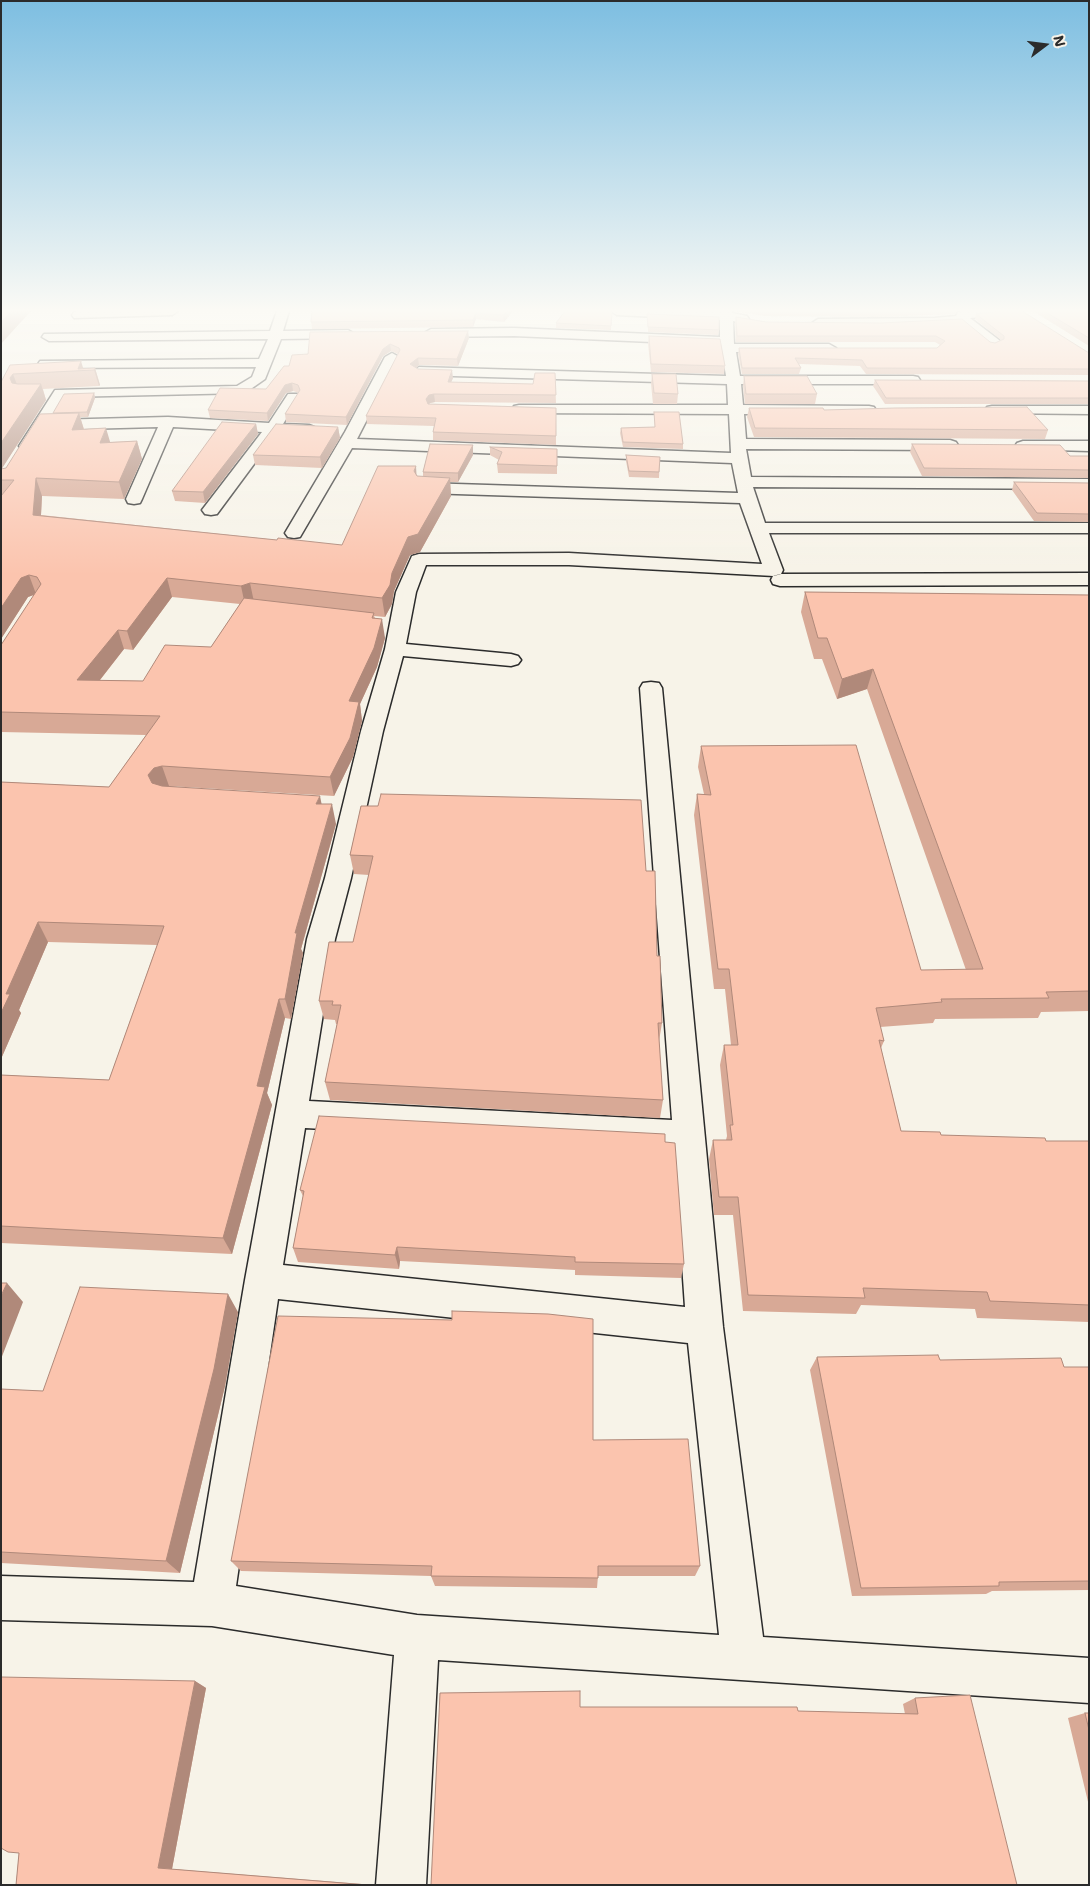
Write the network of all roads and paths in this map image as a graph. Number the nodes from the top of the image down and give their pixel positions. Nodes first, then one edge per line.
1 (56, 399) edge
2 (292, 399) edge
3 (363, 399) edge
4 (735, 399) edge
5 (505, 409) edge
6 (885, 410) edge
7 (973, 410) edge
8 (1089, 410) edge
9 (736, 411) junction
10 (168, 422) junction
11 (40, 425) junction
12 (273, 428) junction
13 (340, 434) junction
14 (962, 446) edge
15 (1010, 446) edge
16 (1089, 446) edge
17 (738, 451) junction
18 (20, 457) edge
19 (1089, 484) edge
20 (425, 488) edge
21 (746, 490) junction
22 (134, 499) dead end
23 (211, 510) dead end
24 (758, 528) junction
25 (1089, 528) edge
26 (294, 533) dead end
27 (777, 575) junction
28 (1089, 579) edge
29 (790, 600) dead end
30 (391, 634) junction
31 (511, 660) dead end
32 (651, 688) dead end
33 (291, 1114) junction
34 (689, 1135) junction
35 (263, 1280) junction
36 (705, 1327) junction
37 (1, 1598) edge
38 (212, 1604) junction
39 (417, 1637) junction
40 (744, 1658) junction
41 (1089, 1681) edge
42 (401, 1885) edge

1 - 11 street
2 - 12 street
3 - 13 street
4 - 9 street
5 - 9 street
6 - 9 street
7 - 8 street
9 - 17 street
10 - 11 street
10 - 12 street
10 - 22 street
11 - 18 street
12 - 13 street
12 - 23 street
13 - 17 street
13 - 26 street
14 - 17 street
15 - 16 street
17 - 21 street
19 - 21 street
20 - 21 street
21 - 24 street
24 - 25 street
24 - 27 street
27 - 28 street
27 - 29 street
27 - 30 street
30 - 31 street
30 - 33 street
32 - 34 street
33 - 34 street
33 - 35 street
34 - 36 street
35 - 36 street
35 - 38 street
36 - 40 street
37 - 38 street
38 - 39 street
39 - 40 street
39 - 42 street
40 - 41 street

